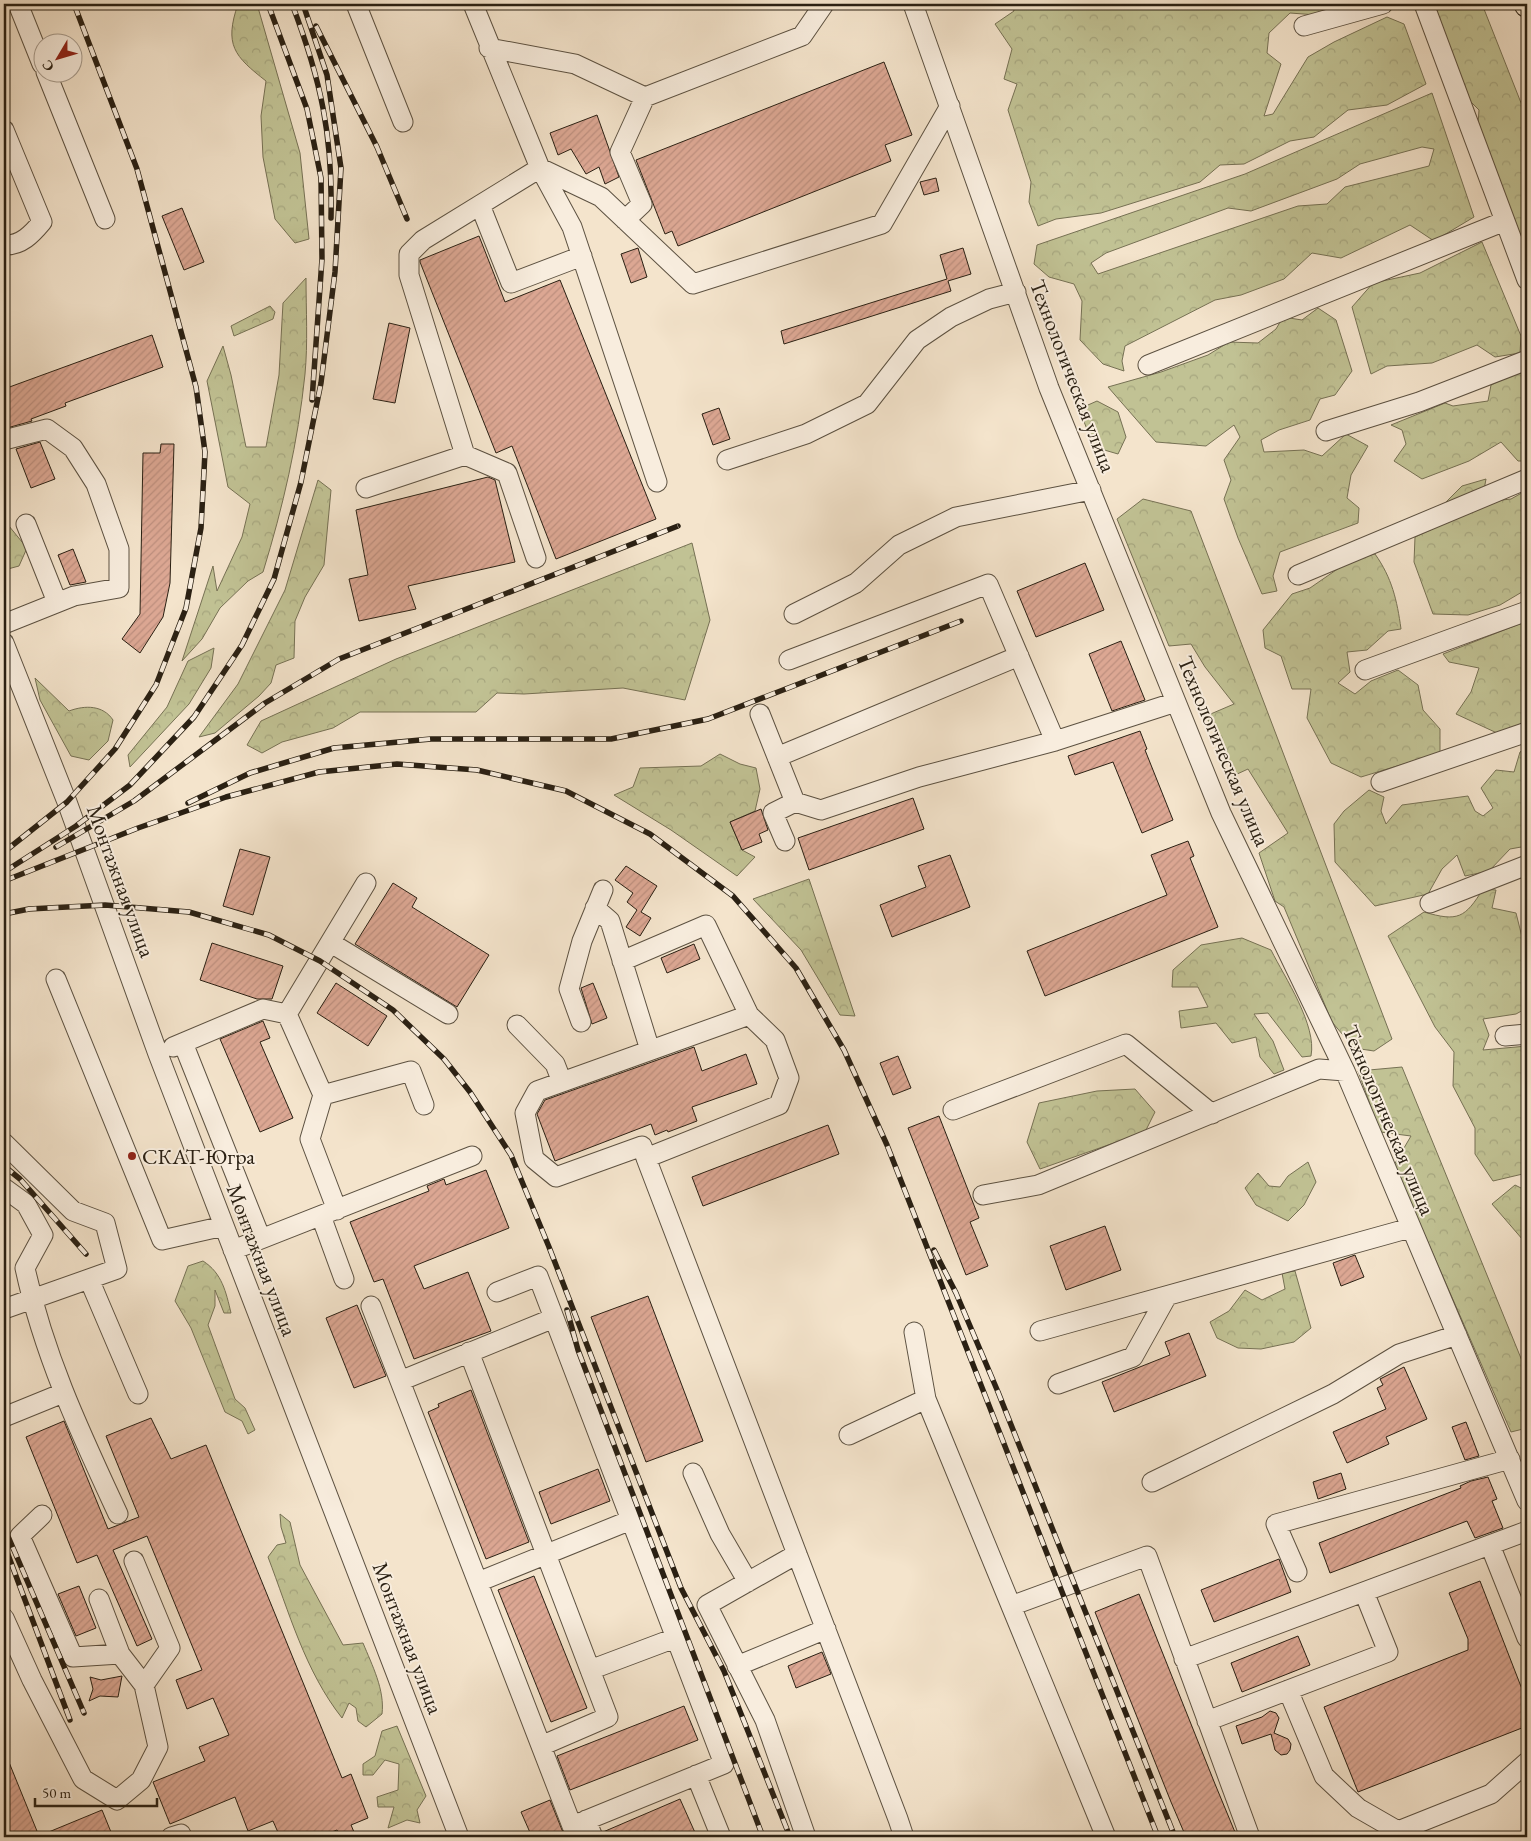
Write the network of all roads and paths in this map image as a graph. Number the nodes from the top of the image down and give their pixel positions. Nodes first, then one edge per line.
1 (18, 4) edge
2 (472, 4) edge
3 (824, 4) edge
4 (913, 4) edge
5 (1383, 4) edge
6 (1424, 4) edge
7 (357, 5) edge
8 (1304, 26) dead end
9 (32, 39) edge
10 (489, 48) junction
11 (50, 82) edge
12 (645, 97) junction
13 (950, 106) junction
14 (404, 122) dead end
15 (4, 130) edge
16 (540, 168) junction
17 (480, 205) junction
18 (106, 219) dead end
19 (626, 220) junction
20 (1506, 221) junction
21 (4, 245) edge
22 (582, 256) junction
23 (1527, 280) edge
24 (1016, 292) junction
25 (1527, 360) edge
26 (1148, 365) dead end
27 (1326, 432) dead end
28 (4, 440) edge
29 (465, 455) junction
30 (727, 460) dead end
31 (1527, 479) edge
32 (657, 482) dead end
33 (366, 488) dead end
34 (1091, 490) junction
35 (26, 524) dead end
36 (536, 558) dead end
37 (1298, 575) dead end
38 (57, 602) junction
39 (1527, 611) edge
40 (794, 614) dead end
41 (4, 624) edge
42 (4, 642) edge
43 (1019, 656) junction
44 (789, 660) dead end
45 (1365, 670) dead end
46 (1176, 702) junction
47 (760, 714) dead end
48 (1527, 732) edge
49 (1055, 741) junction
50 (777, 757) junction
51 (1381, 782) dead end
52 (795, 802) junction
53 (785, 840) dead end
54 (1527, 865) edge
55 (366, 883) dead end
56 (603, 890) dead end
57 (1430, 903) dead end
58 (595, 908) junction
59 (331, 943) junction
60 (622, 961) junction
61 (56, 979) dead end
62 (287, 1014) junction
63 (448, 1014) dead end
64 (749, 1015) junction
65 (581, 1022) dead end
66 (516, 1025) dead end
67 (1527, 1034) edge
68 (1505, 1036) dead end
69 (183, 1043) junction
70 (650, 1050) junction
71 (158, 1054) junction
72 (1344, 1071) junction
73 (562, 1082) junction
74 (323, 1095) junction
75 (424, 1105) dead end
76 (953, 1110) dead end
77 (1212, 1114) junction
78 (4, 1143) edge
79 (472, 1156) dead end
80 (646, 1158) junction
81 (4, 1188) edge
82 (982, 1195) dead end
83 (329, 1213) junction
84 (224, 1226) junction
85 (1410, 1228) junction
86 (261, 1239) junction
87 (233, 1250) junction
88 (89, 1279) junction
89 (344, 1279) dead end
90 (497, 1292) dead end
91 (1167, 1296) junction
92 (32, 1300) junction
93 (371, 1306) dead end
94 (4, 1309) edge
95 (554, 1318) junction
96 (1040, 1331) dead end
97 (914, 1332) dead end
98 (1457, 1335) junction
99 (469, 1352) junction
100 (400, 1381) junction
101 (1058, 1384) dead end
102 (62, 1393) junction
103 (138, 1394) dead end
104 (926, 1399) junction
105 (4, 1417) edge
106 (849, 1435) dead end
107 (1510, 1459) junction
108 (693, 1473) dead end
109 (1152, 1482) dead end
110 (1527, 1501) edge
111 (118, 1514) dead end
112 (42, 1515) dead end
113 (631, 1520) junction
114 (1527, 1531) edge
115 (1490, 1545) junction
116 (547, 1554) junction
117 (797, 1554) junction
118 (134, 1561) dead end
119 (1297, 1572) dead end
120 (478, 1582) junction
121 (748, 1582) junction
122 (1364, 1592) junction
123 (100, 1599) dead end
124 (1011, 1606) junction
125 (4, 1618) edge
126 (826, 1630) junction
127 (675, 1638) junction
128 (1527, 1638) edge
129 (120, 1654) junction
130 (1184, 1659) junction
131 (737, 1666) junction
132 (590, 1670) junction
133 (144, 1685) junction
134 (1288, 1690) junction
135 (1207, 1721) junction
136 (541, 1746) junction
137 (1527, 1762) edge
138 (696, 1775) junction
139 (590, 1829) edge
140 (1399, 1834) edge
141 (459, 1837) edge
142 (721, 1837) edge
143 (806, 1837) edge
144 (904, 1837) edge
145 (1106, 1837) edge
146 (1250, 1837) edge

1 - 9 street
2 - 10 street
3 - 12 street
4 - 13 street, Технологическая улица
5 - 8 street
6 - 20 street
7 - 14 street
10 - 12 street
10 - 16 street
11 - 18 street
12 - 19 street
13 - 19 street
13 - 24 street, Технологическая улица
15 - 21 street
16 - 17 street
16 - 19 street
16 - 22 street
17 - 22 street
17 - 29 street
20 - 23 street
20 - 26 street
22 - 32 street
24 - 30 street
24 - 34 street, Технологическая улица
25 - 27 street
28 - 38 street
29 - 33 street
29 - 36 street
31 - 37 street
34 - 40 street
34 - 46 street, Технологическая улица
35 - 38 street
38 - 41 street
39 - 45 street
42 - 71 street, Монтажная улица
43 - 44 street
43 - 49 street
43 - 50 street
46 - 49 street
46 - 72 street, Технологическая улица
47 - 50 street
48 - 51 street
49 - 52 street
50 - 52 street
52 - 53 street
54 - 57 street
55 - 59 street
56 - 58 street
58 - 60 street
58 - 65 street
59 - 62 street
59 - 63 street
60 - 64 street
60 - 70 street
61 - 84 street
62 - 69 street
62 - 74 street
64 - 70 street
64 - 80 street
66 - 73 street
67 - 68 street
69 - 71 street
69 - 86 street
70 - 73 street
71 - 84 street, Монтажная улица
72 - 77 street
72 - 85 street, Технологическая улица
73 - 80 street
74 - 75 street
74 - 83 street
76 - 77 street
77 - 82 street
78 - 88 street
79 - 83 street
80 - 117 street
81 - 92 street
83 - 86 street
83 - 89 street
84 - 87 street, Монтажная улица
85 - 91 street
85 - 98 street, Технологическая улица
86 - 87 street
87 - 141 street, Монтажная улица
88 - 92 street
88 - 103 street
90 - 95 street
91 - 96 street
91 - 101 street
92 - 94 street
92 - 102 street
93 - 100 street
95 - 99 street
95 - 113 street
97 - 104 street
98 - 107 street, Технологическая улица
98 - 109 street
99 - 100 street
99 - 116 street
100 - 120 street
102 - 105 street
102 - 111 street
104 - 106 street
104 - 124 street
107 - 110 street, Технологическая улица
107 - 119 street
108 - 121 street
112 - 129 street
113 - 116 street
113 - 127 street
114 - 115 street
115 - 122 street
115 - 128 street
116 - 120 street
116 - 132 street
117 - 121 street
117 - 126 street
118 - 133 street
120 - 136 street
121 - 131 street
122 - 130 street
122 - 134 street
123 - 129 street
124 - 130 street
124 - 145 street
125 - 133 street
126 - 131 street
126 - 144 street
127 - 132 street
127 - 138 street
129 - 133 street
130 - 135 street
131 - 143 street
132 - 136 street
134 - 135 street
134 - 140 street
135 - 146 street
136 - 139 street
137 - 140 street
138 - 139 street
138 - 142 street

